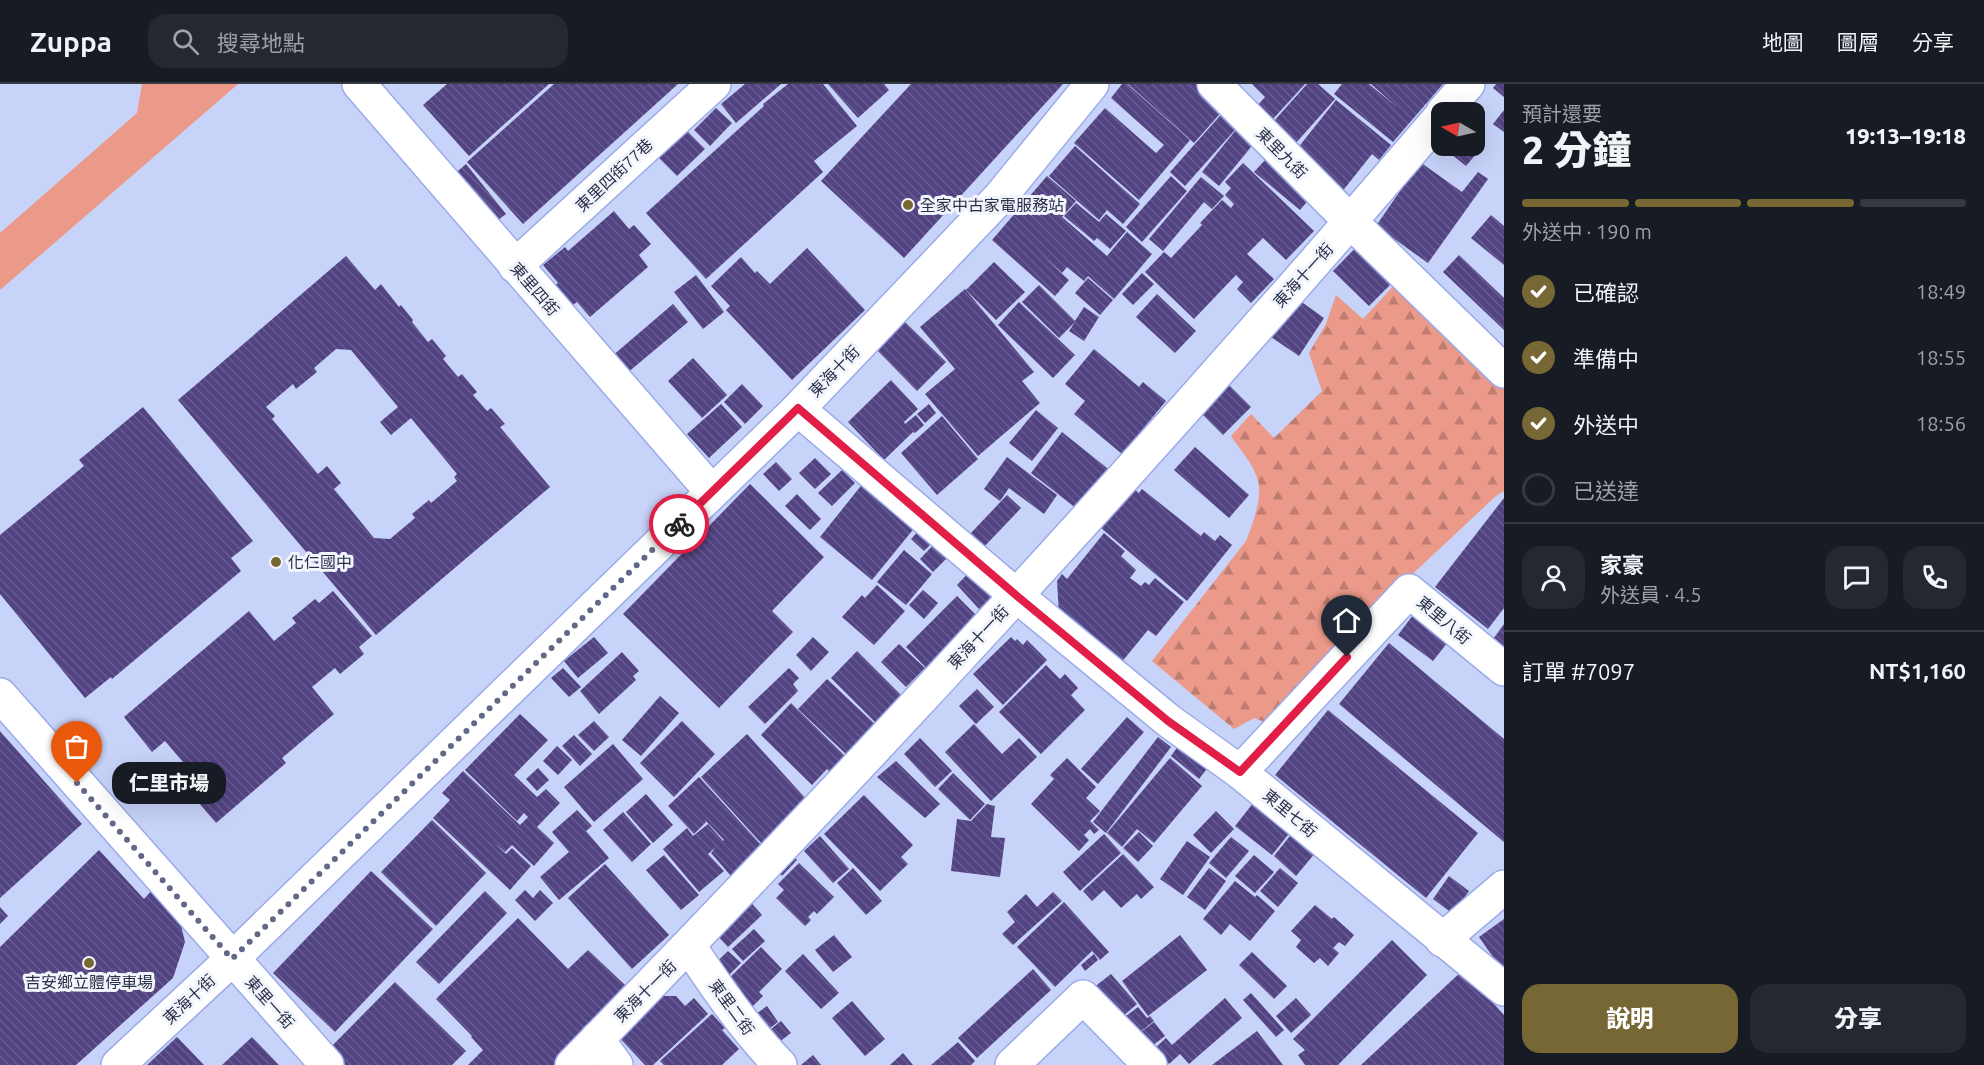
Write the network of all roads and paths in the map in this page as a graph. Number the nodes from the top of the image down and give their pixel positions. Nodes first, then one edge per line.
1 (359, 84) edge
2 (714, 84) edge
3 (1092, 84) edge
4 (1214, 84) edge
5 (1468, 84) edge
6 (1452, 102) edge
7 (1431, 127) edge
8 (1350, 221) junction
9 (515, 266) junction
10 (1504, 371) edge
11 (798, 408) junction
12 (712, 492) junction
13 (1017, 596) junction
14 (1504, 669) edge
15 (0, 695) edge
16 (1240, 772) junction
17 (1504, 887) edge
18 (1442, 940) junction
19 (689, 946) junction
20 (232, 959) junction
21 (1504, 989) edge
22 (597, 1040) junction
23 (118, 1065) edge
24 (327, 1065) edge
25 (572, 1065) edge
26 (616, 1065) edge
27 (780, 1065) edge
28 (1012, 1065) edge
29 (1150, 1065) edge

1 - 9 street, 東里四街
2 - 9 street, 東里四街77巷
3 - 11 street, 東海十街
4 - 8 street, 東里九街
5 - 6 street, 東海十一街
7 - 8 street, 東海十一街
8 - 10 street, 東里九街
8 - 13 street, 東海十一街
9 - 12 street, 東里四街
11 - 12 street, 東海十街
11 - 13 street, 東里七街
12 - 20 street, 東海十街
13 - 16 street, 東里七街
13 - 19 street, 東海十一街
14 - 16 street, 東里八街
15 - 20 street, 東里一街
16 - 18 street, 東里七街
17 - 18 street
18 - 21 street, 東里七街
19 - 22 street, 東海十一街
19 - 27 street, 東里二街
20 - 23 street, 東海十街
20 - 24 street, 東里一街
22 - 25 street, 東海十一街
22 - 26 street
28 - 29 street

